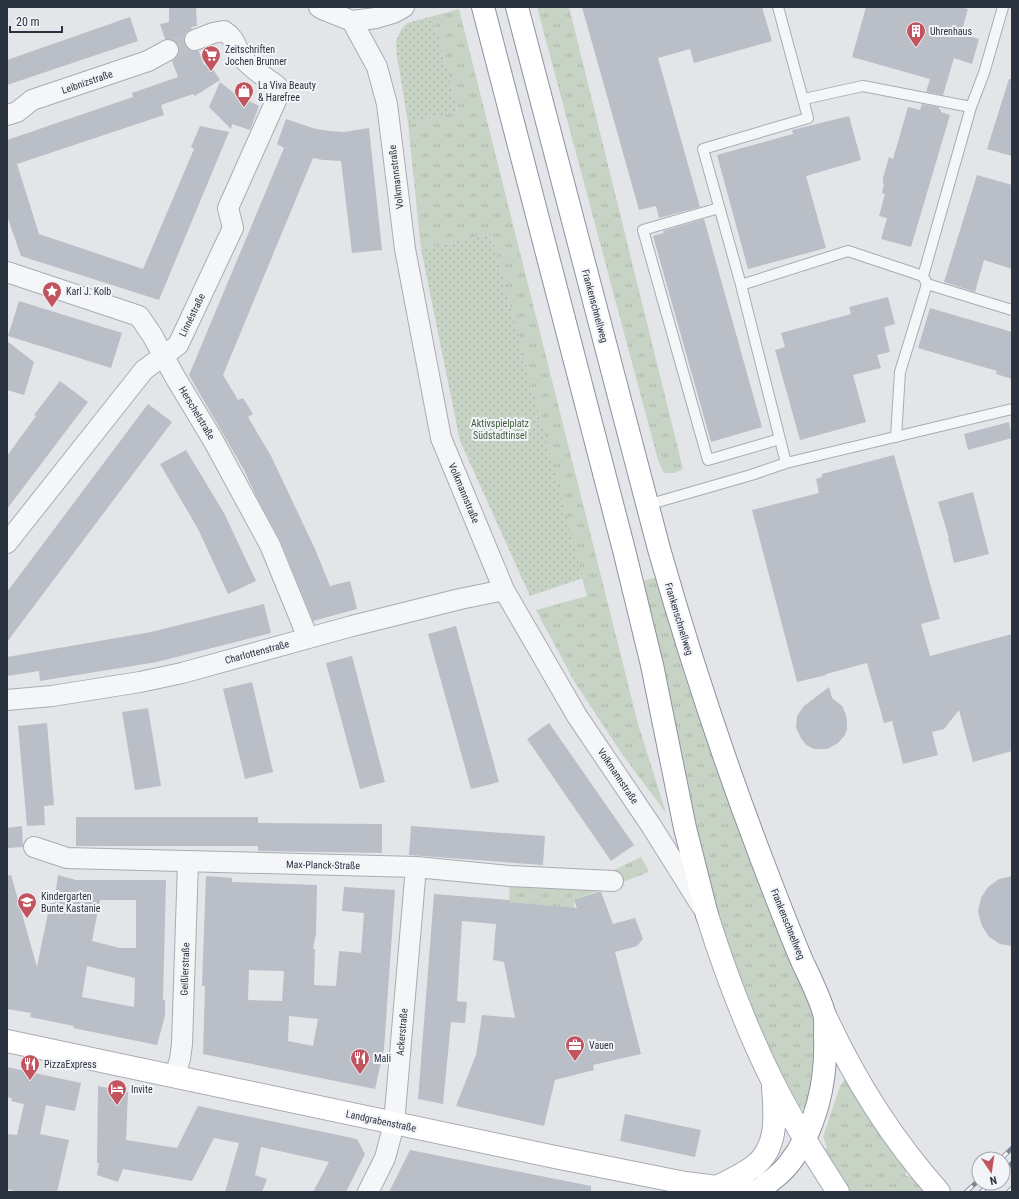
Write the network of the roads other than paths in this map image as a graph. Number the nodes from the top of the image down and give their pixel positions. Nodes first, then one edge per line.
1 (319, 7) edge
2 (404, 7) edge
3 (483, 7) edge
4 (517, 7) edge
5 (778, 7) edge
6 (1003, 7) edge
7 (355, 14) edge
8 (195, 40) tunnel mouth
9 (168, 50) tunnel mouth
10 (804, 100) junction
11 (970, 107) junction
12 (7, 116) edge
13 (720, 208) junction
14 (7, 272) edge
15 (925, 280) junction
16 (741, 285) junction
17 (1012, 310) edge
18 (164, 356) junction
19 (1012, 410) edge
20 (896, 437) junction
21 (780, 439) junction
22 (786, 463) junction
23 (647, 505) junction
24 (7, 543) edge
25 (504, 590) junction
26 (308, 638) junction
27 (7, 700) edge
28 (34, 847) dead end
29 (188, 862) junction
30 (416, 867) junction
31 (613, 881) dead end
32 (707, 915) junction
33 (824, 1013) junction
34 (7, 1041) edge
35 (175, 1076) junction
36 (773, 1081) junction
37 (394, 1124) junction
38 (804, 1138) junction
39 (717, 1187) junction
40 (368, 1192) edge
41 (757, 1192) edge
42 (838, 1192) edge
43 (939, 1192) edge

1 - 7 street
2 - 7 street
3 - 32 main road
4 - 23 main road, Frankenschnellweg
5 - 10 lane
6 - 11 lane
7 - 25 street, Volkmannstraße
8 - 18 street, Linnéstraße
9 - 12 street, Leibnizstraße
10 - 11 lane
10 - 13 lane
11 - 15 lane
13 - 16 lane
13 - 21 lane
14 - 18 street, Herschelstraße
15 - 16 lane
15 - 17 lane
15 - 20 lane
16 - 21 lane
18 - 24 street, Linnéstraße
18 - 26 street, Herschelstraße
19 - 20 lane
20 - 22 lane
21 - 22 lane
22 - 23 lane
23 - 33 main road, Frankenschnellweg
25 - 26 street, Charlottenstraße
25 - 32 street, Volkmannstraße
26 - 27 street, Charlottenstraße
28 - 29 street, Max-Planck-Straße
29 - 30 street, Max-Planck-Straße
29 - 35 street, Geißlerstraße
30 - 31 street, Max-Planck-Straße
30 - 37 street, Ackerstraße
32 - 36 main road
33 - 38 main road
33 - 43 main road, Frankenschnellweg
34 - 35 main road, Landgrabenstraße
35 - 37 main road, Landgrabenstraße
36 - 38 main road
36 - 39 main road
37 - 39 main road, Landgrabenstraße
37 - 40 street, Ackerstraße
38 - 41 main road
38 - 42 main road
39 - 41 main road, Landgrabenstraße

